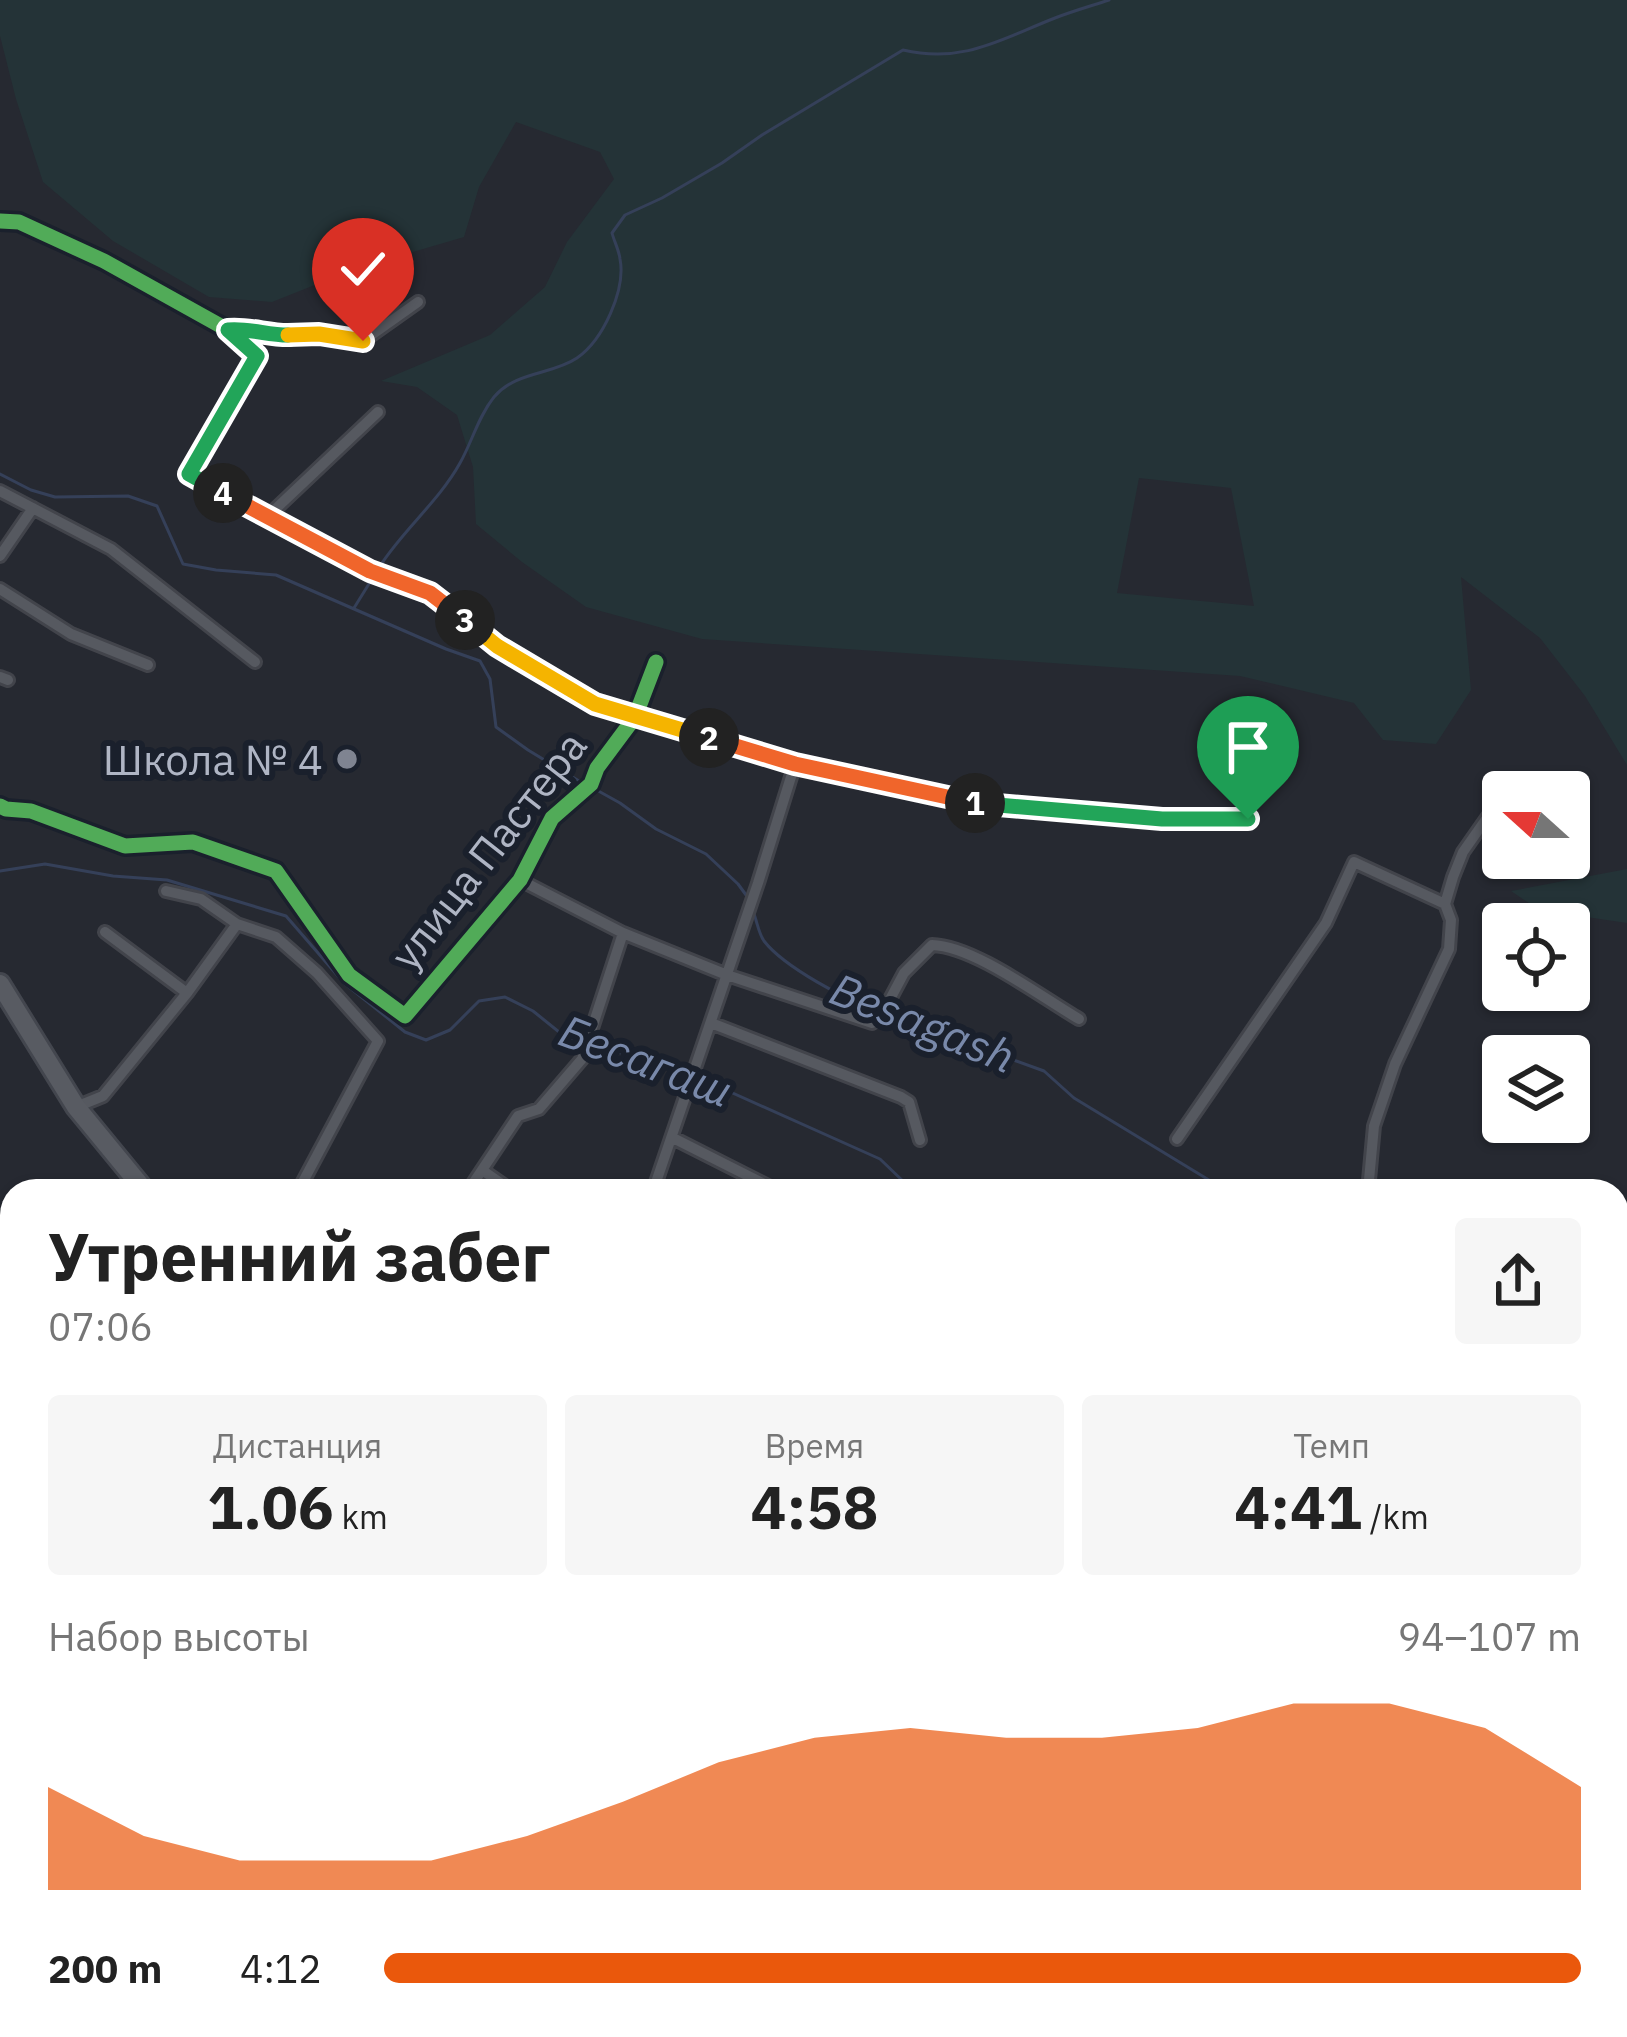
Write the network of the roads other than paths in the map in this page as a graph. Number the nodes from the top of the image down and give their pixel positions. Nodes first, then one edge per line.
1 (0, 221) edge
2 (418, 302) dead end
3 (228, 330) junction
4 (378, 412) dead end
5 (0, 491) edge
6 (33, 508) junction
7 (267, 517) junction
8 (0, 556) edge
9 (0, 589) edge
10 (255, 662) dead end
11 (656, 662) dead end
12 (148, 664) dead end
13 (635, 717) junction
14 (795, 764) junction
15 (0, 806) edge
16 (1248, 819) dead end
17 (1482, 825) edge
18 (520, 880) junction
19 (166, 891) dead end
20 (1445, 904) junction
21 (237, 923) junction
22 (105, 932) dead end
23 (623, 933) junction
24 (727, 975) junction
25 (0, 984) edge
26 (187, 993) junction
27 (1078, 1019) dead end
28 (711, 1023) junction
29 (76, 1107) junction
30 (673, 1138) junction
31 (1177, 1139) dead end
32 (920, 1140) dead end
33 (482, 1170) junction
34 (127, 1179) edge
35 (304, 1179) edge
36 (476, 1179) edge
37 (495, 1179) edge
38 (658, 1179) edge
39 (754, 1179) edge
40 (1369, 1179) edge

1 - 3 street
2 - 3 street
3 - 7 street
4 - 7 street
5 - 6 street
6 - 8 street
6 - 10 street
7 - 13 street
9 - 12 street
11 - 13 street, улица Пастера
13 - 14 street
13 - 18 street, улица Пастера
14 - 16 street
14 - 24 street
15 - 18 street, улица Пастера
17 - 20 street
18 - 23 street
19 - 21 street
20 - 31 street
20 - 40 street
21 - 26 street
21 - 35 street
22 - 26 street
23 - 24 street
23 - 33 street
24 - 27 street
24 - 28 street
25 - 29 main road
26 - 29 street
28 - 30 street
28 - 32 street
29 - 34 main road
30 - 38 street
30 - 39 street
33 - 36 street
33 - 37 street

